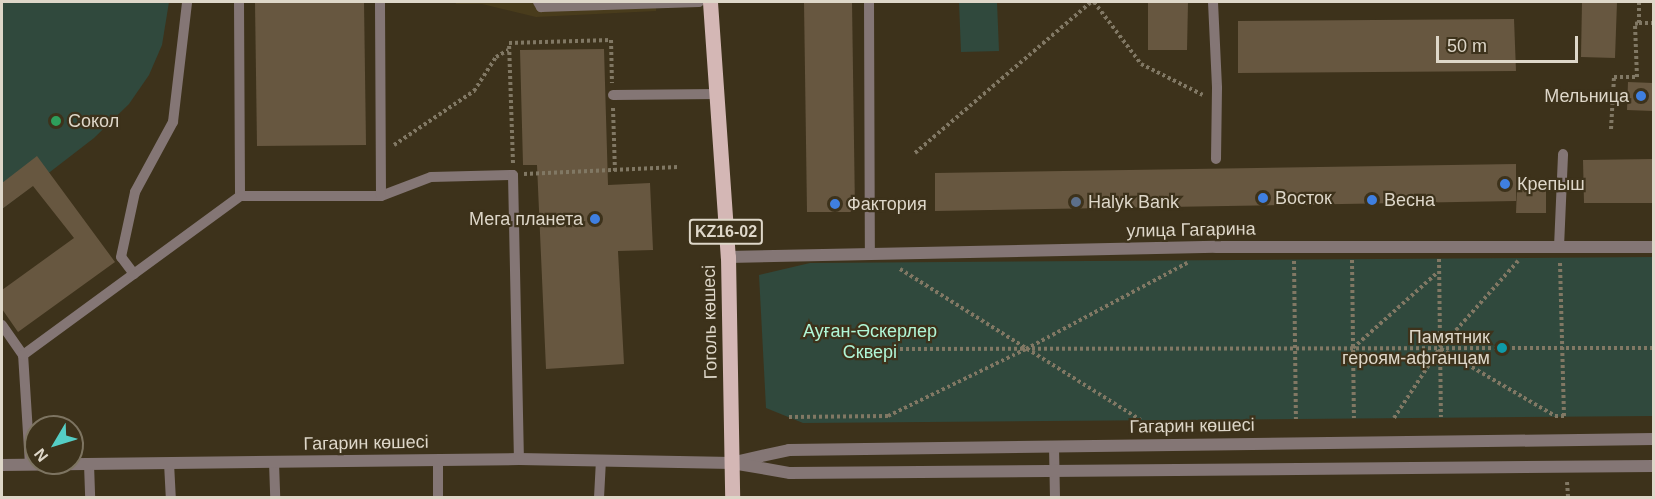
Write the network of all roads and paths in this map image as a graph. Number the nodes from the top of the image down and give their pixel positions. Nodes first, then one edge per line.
1 (187, 2) edge
2 (239, 2) edge
3 (380, 2) edge
4 (538, 2) edge
5 (699, 2) edge
6 (710, 2) edge
7 (869, 2) edge
8 (1093, 2) edge
9 (1213, 2) edge
10 (1639, 2) edge
11 (1639, 23) junction
12 (1653, 23) edge
13 (509, 49) junction
14 (717, 94) junction
15 (613, 96) junction
16 (1217, 102) junction
17 (1611, 129) dead end
18 (915, 153) dead end
19 (381, 154) junction
20 (1563, 154) dead end
21 (1216, 159) dead end
22 (678, 167) dead end
23 (615, 171) junction
24 (513, 174) junction
25 (240, 196) junction
26 (381, 196) junction
27 (1653, 247) edge
28 (870, 252) junction
29 (1559, 252) junction
30 (728, 257) junction
31 (1521, 257) dead end
32 (1439, 258) dead end
33 (1294, 259) dead end
34 (1352, 259) dead end
35 (1193, 260) dead end
36 (890, 262) dead end
37 (1439, 271) junction
38 (134, 274) junction
39 (2, 324) edge
40 (1353, 348) junction
41 (1440, 348) junction
42 (1563, 348) junction
43 (1653, 348) edge
44 (894, 349) dead end
45 (1026, 349) junction
46 (1295, 349) junction
47 (23, 355) junction
48 (27, 415) edge
49 (789, 417) dead end
50 (1441, 417) dead end
51 (1354, 418) dead end
52 (1394, 418) dead end
53 (1296, 419) dead end
54 (1141, 420) dead end
55 (1653, 439) edge
56 (1054, 446) junction
57 (519, 459) junction
58 (438, 460) junction
59 (601, 460) junction
60 (274, 462) junction
61 (169, 463) junction
62 (732, 463) junction
63 (84, 464) edge
64 (89, 464) junction
65 (2, 465) edge
66 (24, 465) edge
67 (1653, 466) edge
68 (1054, 472) junction
69 (1567, 481) dead end
70 (90, 498) edge
71 (171, 498) edge
72 (275, 498) edge
73 (438, 498) edge
74 (599, 498) edge
75 (732, 498) edge
76 (1055, 498) edge
77 (1568, 498) edge

1 - 38 lane
2 - 25 lane
3 - 19 lane
4 - 5 lane
6 - 14 main road, Гоголь көшесі / KZ16-02
7 - 28 lane
8 - 16 path
8 - 18 path
9 - 16 lane
10 - 11 path
11 - 12 path
11 - 17 path
13 - 15 path
13 - 19 path
13 - 24 path
14 - 15 lane
14 - 30 main road, Гоголь көшесі / KZ16-02
15 - 23 path
16 - 21 lane
19 - 26 lane
20 - 29 lane
22 - 23 path
23 - 24 path
24 - 26 lane
24 - 57 lane
25 - 26 lane
25 - 38 lane
27 - 29 street, улица Гагарина
28 - 29 street, улица Гагарина
28 - 30 street, улица Гагарина
29 - 42 path
30 - 62 main road, Гоголь көшесі / KZ16-02
31 - 41 path
32 - 37 path
33 - 46 path
34 - 40 path
35 - 45 path
36 - 45 path
37 - 40 path
37 - 41 path
38 - 47 lane
39 - 47 lane
40 - 41 path
40 - 46 path
40 - 51 path
41 - 42 path
41 - 42 path
41 - 50 path
41 - 52 path
42 - 43 path
44 - 45 path
45 - 46 path
45 - 49 path
45 - 54 path
46 - 53 path
47 - 48 lane
55 - 56 street, Гагарин көшесі
56 - 62 street, Гагарин көшесі
56 - 68 lane
57 - 58 street, Гагарин көшесі
57 - 59 street, Гагарин көшесі
58 - 60 street, Гагарин көшесі
58 - 73 lane
59 - 62 street, Гагарин көшесі
59 - 74 lane
60 - 61 street, Гагарин көшесі
60 - 72 lane
61 - 64 street, Гагарин көшесі
61 - 71 lane
62 - 68 street, Гагарин көшесі
62 - 75 main road, Гоголь көшесі
63 - 64 street, Гагарин көшесі
64 - 70 lane
65 - 66 street, Гагарин көшесі
67 - 68 street, Гагарин көшесі
68 - 76 lane
69 - 77 path

